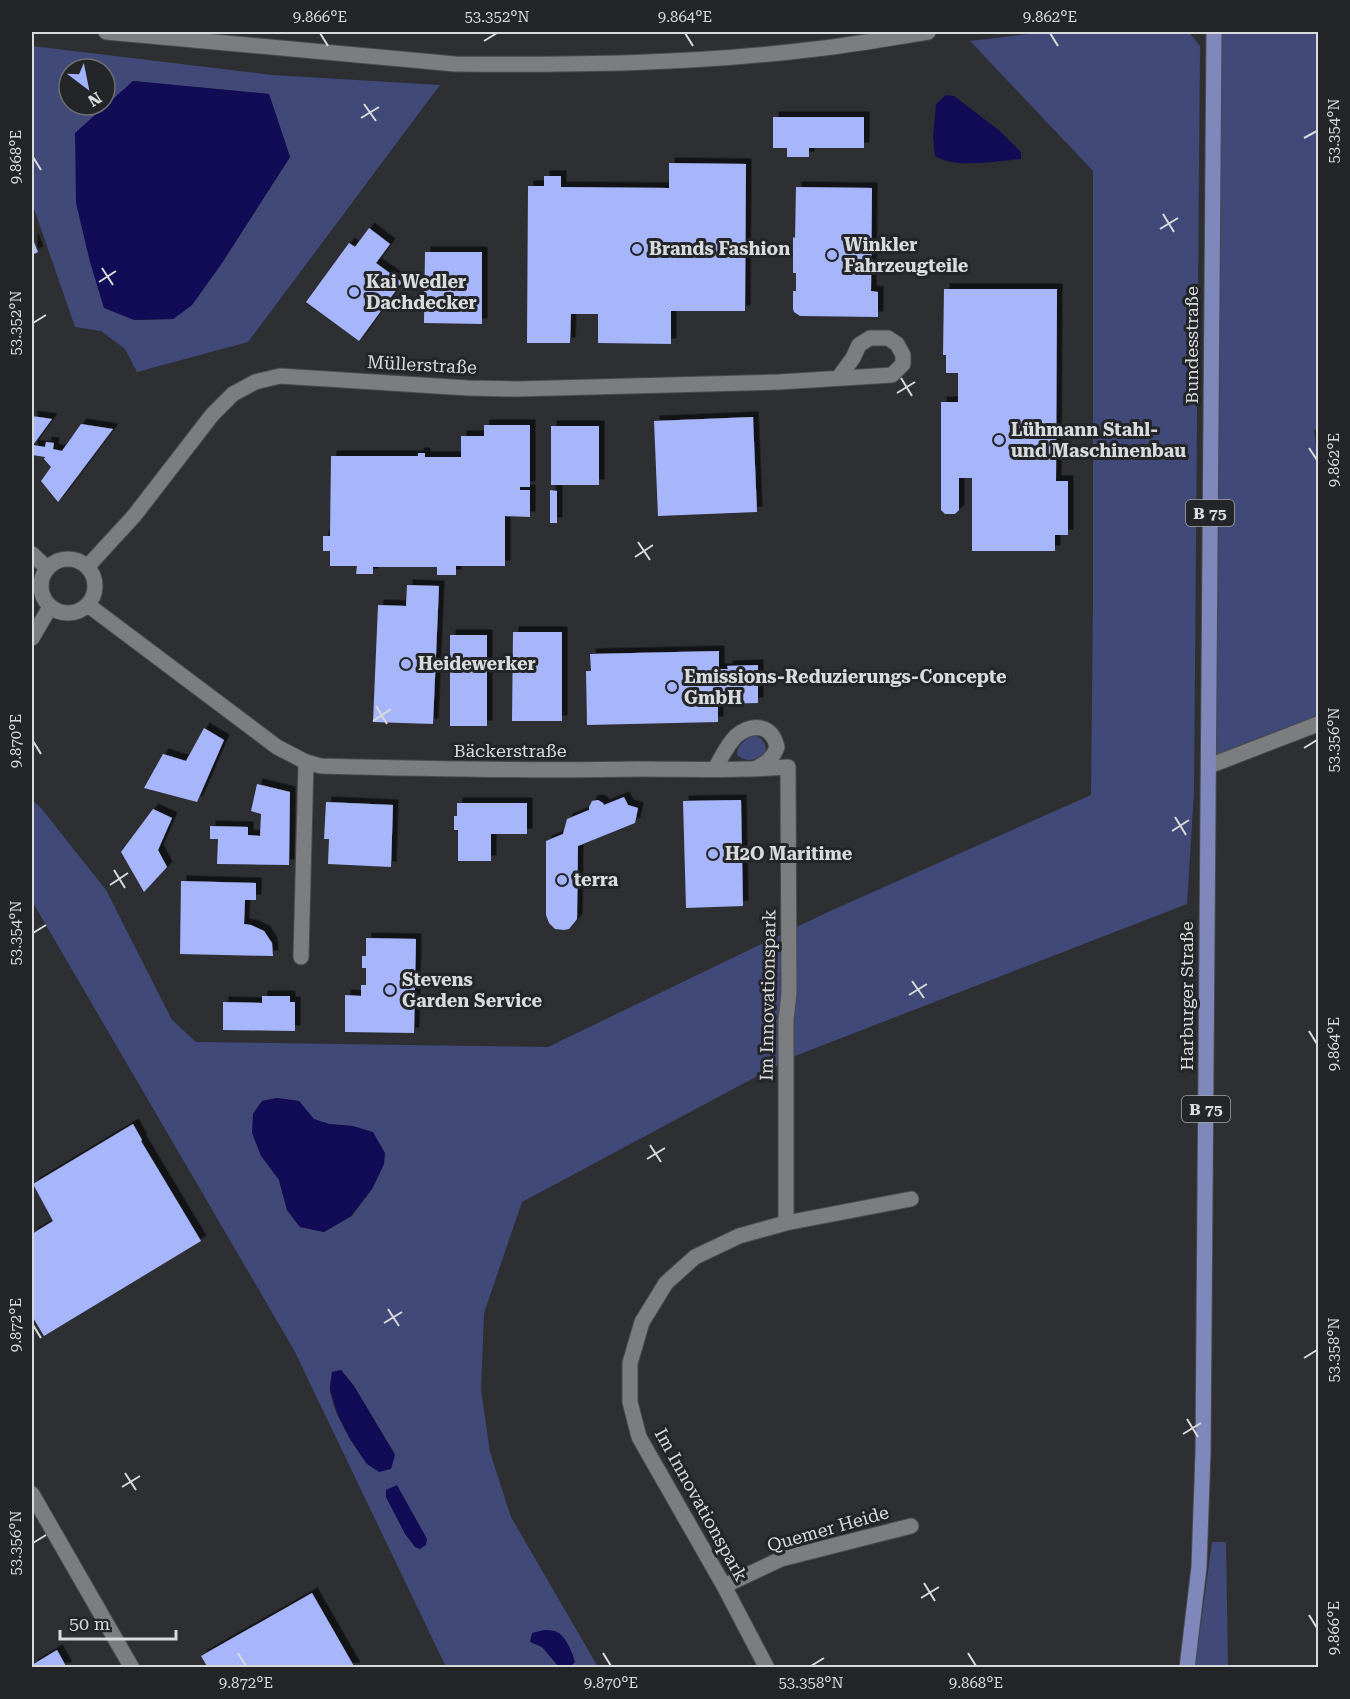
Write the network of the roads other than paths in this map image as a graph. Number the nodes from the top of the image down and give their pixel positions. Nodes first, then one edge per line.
1 (106, 32) edge
2 (928, 32) edge
3 (1214, 32) edge
4 (839, 377) dead end
5 (32, 554) edge
6 (88, 566) junction
7 (47, 568) junction
8 (88, 605) junction
9 (50, 606) junction
10 (32, 638) edge
11 (1318, 724) edge
12 (306, 762) junction
13 (1209, 766) junction
14 (788, 767) joint
15 (715, 769) junction
16 (753, 770) junction
17 (301, 957) dead end
18 (911, 1199) dead end
19 (786, 1223) junction
20 (32, 1494) edge
21 (911, 1526) dead end
22 (724, 1586) junction
23 (132, 1668) edge
24 (767, 1668) edge
25 (1186, 1668) edge

1 - 2 street
3 - 13 main road, Bundesstraße / B 75
4 - 6 street, Müllerstraße
5 - 7 street
6 - 7 street
6 - 8 street
7 - 9 street
8 - 9 street
8 - 12 street, Bäckerstraße
9 - 10 street
11 - 13 street
12 - 15 street, Bäckerstraße
12 - 17 street
13 - 25 main road, Harburger Straße / B 75
14 - 16 street, Bäckerstraße
14 - 19 street, Im Innovationspark
15 - 16 street, Bäckerstraße
15 - 16 street
18 - 19 street, Im Innovationspark
19 - 22 street, Im Innovationspark
20 - 23 street
21 - 22 street, Quemer Heide
22 - 24 street, Im Innovationspark

